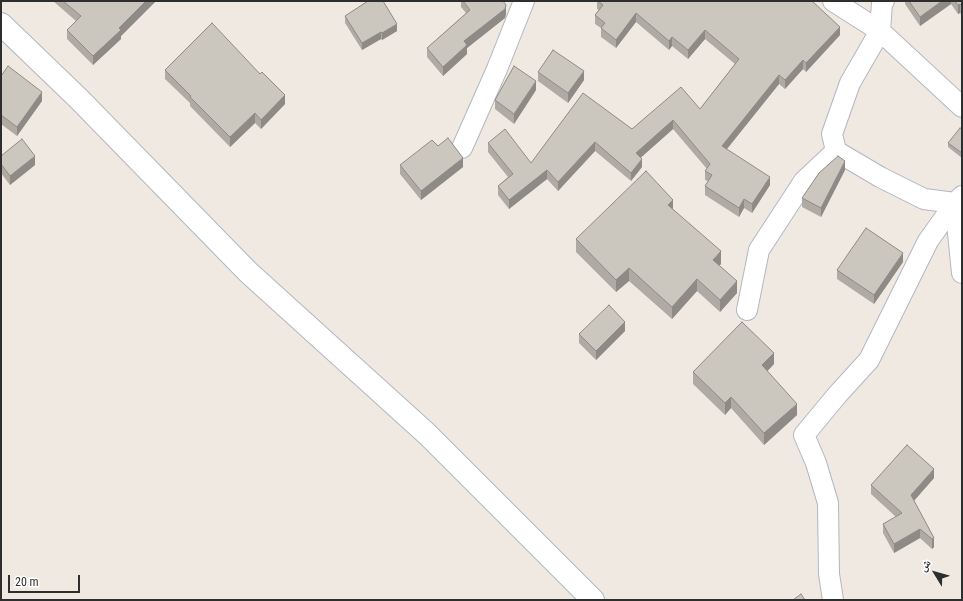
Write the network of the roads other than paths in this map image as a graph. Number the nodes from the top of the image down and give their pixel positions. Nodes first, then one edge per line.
1 (524, 1) edge
2 (833, 1) edge
3 (884, 1) edge
4 (1, 24) edge
5 (880, 31) junction
6 (962, 107) edge
7 (462, 148) dead end
8 (836, 151) junction
9 (958, 200) edge
10 (962, 273) edge
11 (747, 310) dead end
12 (594, 600) edge
13 (833, 600) edge

1 - 7 street
2 - 5 street
3 - 5 street
4 - 12 street
5 - 6 street
5 - 8 street
8 - 9 street
8 - 11 street
9 - 10 street
9 - 13 street

